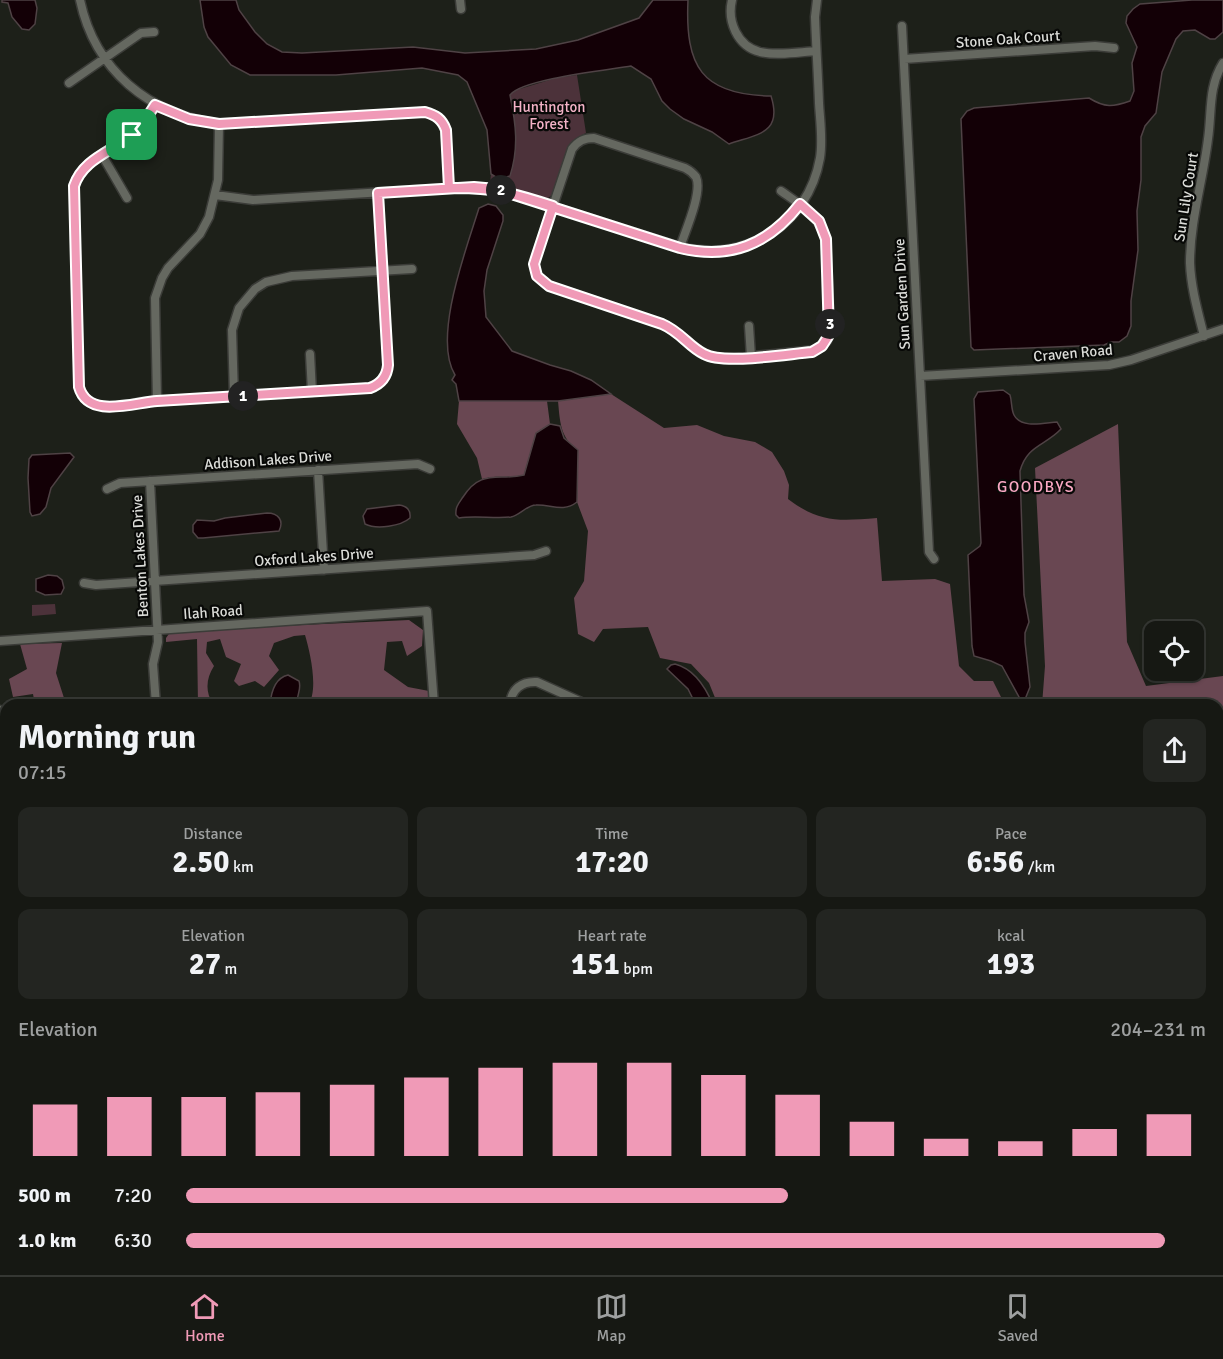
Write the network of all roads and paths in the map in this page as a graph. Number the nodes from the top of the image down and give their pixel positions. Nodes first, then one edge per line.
1 (80, 0) edge
2 (732, 0) edge
3 (816, 0) edge
4 (902, 26) dead end
5 (154, 32) dead end
6 (1114, 48) dead end
7 (816, 51) junction
8 (105, 58) junction
9 (904, 59) junction
10 (1223, 63) edge
11 (69, 83) dead end
12 (155, 105) junction
13 (219, 124) junction
14 (102, 155) junction
15 (449, 188) junction
16 (781, 191) dead end
17 (378, 193) junction
18 (215, 195) junction
19 (127, 198) dead end
20 (800, 204) junction
21 (553, 206) junction
22 (680, 248) junction
23 (412, 269) dead end
24 (382, 270) junction
25 (749, 326) dead end
26 (1223, 329) edge
27 (1204, 336) junction
28 (310, 354) dead end
29 (751, 357) junction
30 (920, 376) junction
31 (312, 392) junction
32 (234, 396) junction
33 (157, 401) junction
34 (430, 469) dead end
35 (318, 470) junction
36 (150, 481) junction
37 (107, 489) dead end
38 (546, 551) dead end
39 (934, 560) dead end
40 (324, 570) junction
41 (156, 581) junction
42 (84, 583) dead end
43 (158, 630) junction
44 (0, 641) edge
45 (156, 699) edge
46 (434, 699) edge
47 (511, 699) edge
48 (575, 699) edge

1 - 8 street
2 - 7 street
3 - 7 street
4 - 9 street, Sun Garden Drive
5 - 8 street
6 - 9 street, Stone Oak Court
7 - 20 street
8 - 11 street
8 - 12 street
9 - 30 street, Sun Garden Drive
10 - 27 street, Sun Lily Court
12 - 13 street
12 - 14 street
13 - 15 street
13 - 18 street
14 - 19 street
14 - 33 street
15 - 17 street
15 - 21 street
16 - 20 street
17 - 18 street
17 - 24 street
18 - 33 street
20 - 22 street
20 - 29 street
21 - 22 street
21 - 22 street
21 - 29 street
23 - 24 street
24 - 31 street
24 - 32 street
25 - 29 street
26 - 27 street, Craven Road
27 - 30 street, Craven Road
28 - 31 street
30 - 39 street, Sun Garden Drive
31 - 32 street
32 - 33 street
34 - 35 street, Addison Lakes Drive
35 - 36 street, Addison Lakes Drive
35 - 40 street
36 - 37 street, Addison Lakes Drive
36 - 41 street, Benton Lakes Drive
38 - 40 street, Oxford Lakes Drive
40 - 41 street, Oxford Lakes Drive
41 - 42 street, Oxford Lakes Drive
41 - 43 street, Benton Lakes Drive
43 - 44 street, Ilah Road
43 - 45 street, Benton Lakes Drive
43 - 46 street, Ilah Road
47 - 48 street

